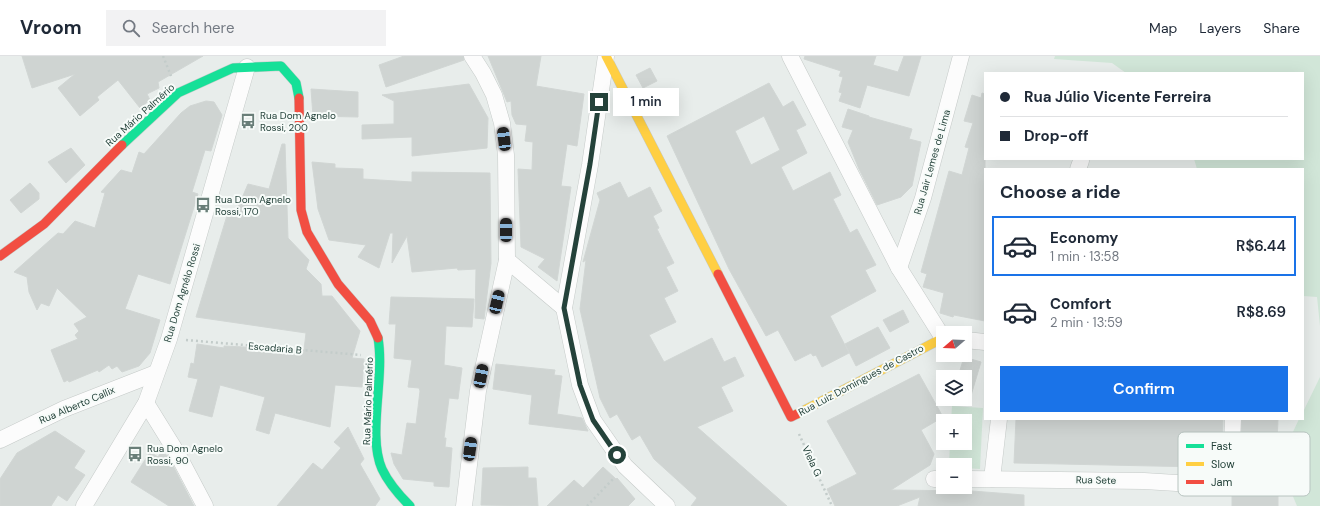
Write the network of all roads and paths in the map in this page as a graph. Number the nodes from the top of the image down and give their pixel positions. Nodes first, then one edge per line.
1 (472, 56) edge
2 (606, 56) edge
3 (790, 56) edge
4 (961, 56) edge
5 (247, 67) junction
6 (0, 256) edge
7 (507, 260) junction
8 (899, 268) junction
9 (564, 308) junction
10 (936, 327) edge
11 (169, 339) junction
12 (972, 341) edge
13 (936, 342) edge
14 (984, 342) edge
15 (381, 356) junction
16 (156, 373) junction
17 (146, 403) junction
18 (791, 417) junction
19 (999, 420) edge
20 (1233, 420) edge
21 (1233, 432) edge
22 (0, 440) edge
23 (625, 466) junction
24 (992, 478) junction
25 (972, 479) edge
26 (1178, 482) edge
27 (84, 506) edge
28 (205, 506) edge
29 (410, 506) edge
30 (464, 506) edge
31 (587, 506) edge
32 (667, 506) edge
33 (832, 506) edge

1 - 7 street
2 - 9 street
2 - 18 street, Rua Luiz Domingues de Castro
3 - 8 street, Rua Luiz Domingues de Castro
4 - 8 street, Rua Jair Lemes de Lima
5 - 6 street, Rua Mário Palmério
5 - 11 street, Rua Dom Agnélo Rossi
5 - 15 street, Rua Mário Palmério
7 - 9 street
7 - 30 street
8 - 10 street, Rua Luiz Domingues de Castro
9 - 23 street
11 - 15 path, Escadaria B
11 - 16 street, Rua Dom Agnélo Rossi
12 - 14 street
13 - 18 street, Rua Luiz Domingues de Castro
15 - 29 street, Rua Mário Palmério
16 - 17 street, Rua Dom Agnélo Rossi
16 - 22 street, Rua Alberto Callix
17 - 27 street, Rua Dom Agnélo Rossi
17 - 28 street
18 - 33 path, Viela G
19 - 24 street
20 - 21 street, Rua Sete
23 - 31 path
23 - 32 street
24 - 25 street, Rua Sete
24 - 26 street, Rua Sete

